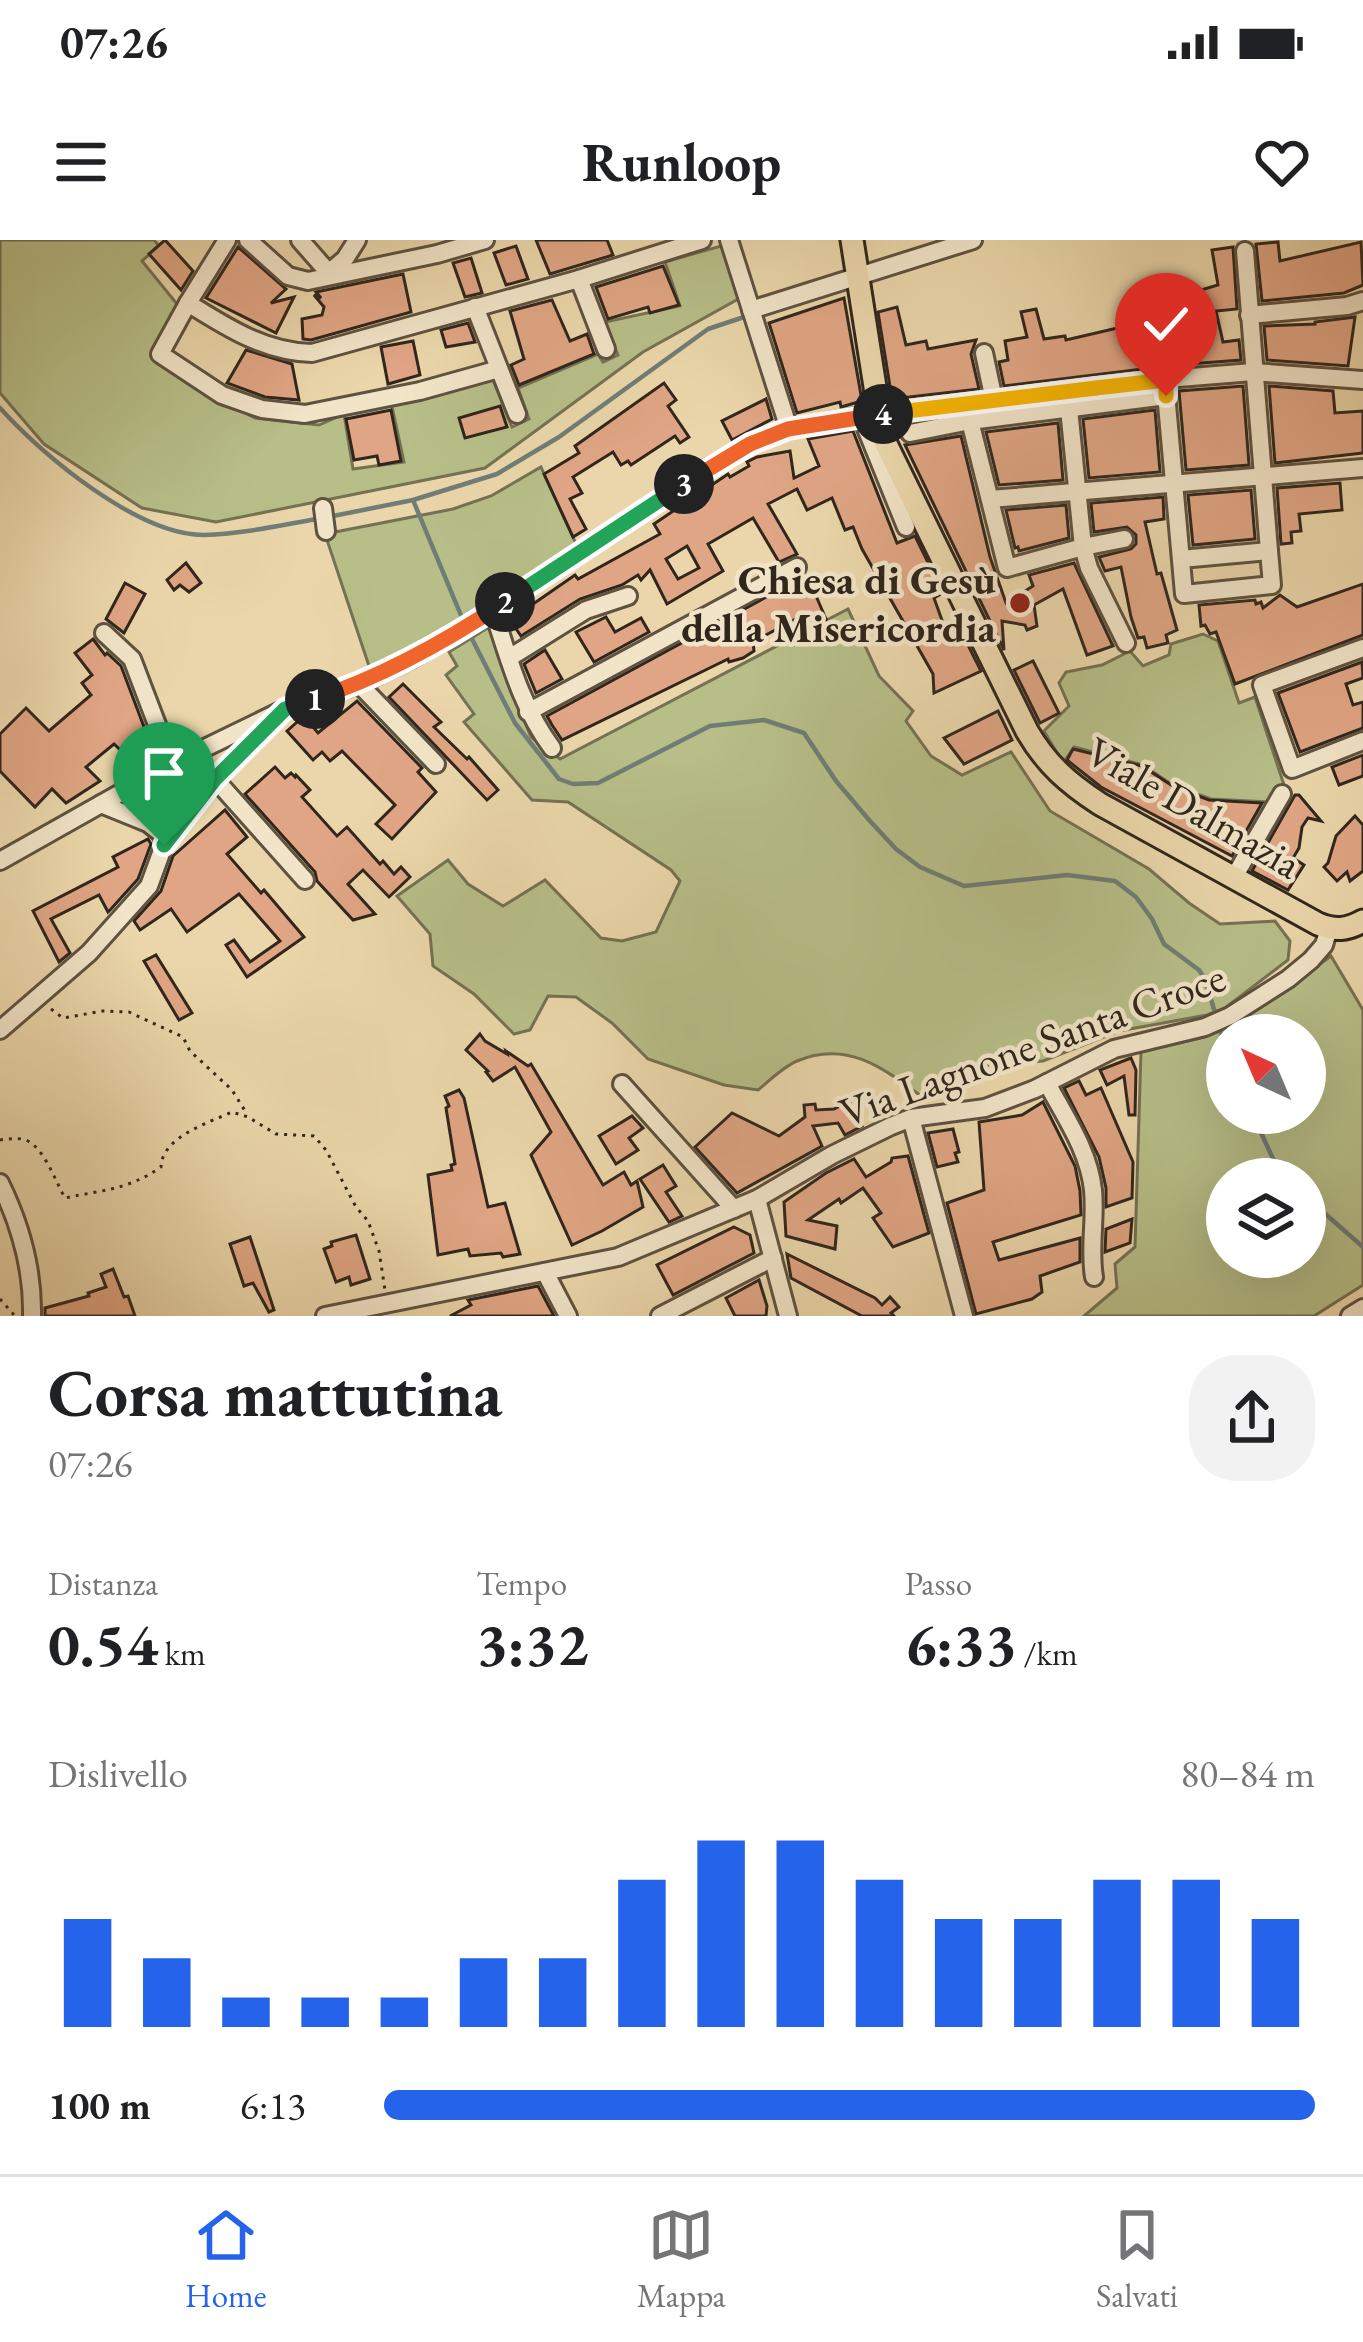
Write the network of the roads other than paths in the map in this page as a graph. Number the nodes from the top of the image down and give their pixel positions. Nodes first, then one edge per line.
1 (227, 240) edge
2 (248, 240) edge
3 (300, 240) edge
4 (357, 240) edge
5 (485, 240) edge
6 (702, 240) edge
7 (729, 240) edge
8 (852, 240) edge
9 (973, 240) edge
10 (1244, 251) dead end
11 (325, 276) junction
12 (858, 277) junction
13 (579, 279) junction
14 (1363, 301) edge
15 (188, 303) junction
16 (475, 307) junction
17 (751, 310) junction
18 (1249, 315) junction
19 (1160, 326) dead end
20 (606, 349) dead end
21 (984, 352) dead end
22 (500, 369) junction
23 (1253, 372) junction
24 (1363, 380) edge
25 (1166, 388) junction
26 (994, 400) junction
27 (1069, 410) junction
28 (517, 414) dead end
29 (870, 415) junction
30 (970, 421) junction
31 (788, 429) junction
32 (910, 433) dead end
33 (1363, 468) edge
34 (1262, 475) junction
35 (1175, 482) junction
36 (1077, 491) junction
37 (990, 499) junction
38 (323, 508) dead end
39 (906, 527) dead end
40 (326, 531) dead end
41 (1124, 539) dead end
42 (1083, 547) junction
43 (1269, 550) junction
44 (1181, 559) junction
45 (797, 567) dead end
46 (628, 596) dead end
47 (493, 610) junction
48 (104, 634) dead end
49 (1126, 643) dead end
50 (1363, 647) edge
51 (508, 658) junction
52 (359, 685) junction
53 (285, 709) junction
54 (528, 712) junction
55 (1363, 741) edge
56 (552, 748) dead end
57 (172, 764) junction
58 (436, 764) dead end
59 (215, 779) junction
60 (1282, 794) dead end
61 (101, 804) junction
62 (164, 845) junction
63 (0, 860) edge
64 (1233, 879) junction
65 (304, 880) dead end
66 (1363, 921) edge
67 (1329, 928) junction
68 (0, 1030) edge
69 (1047, 1083) junction
70 (622, 1084) dead end
71 (911, 1118) junction
72 (0, 1183) edge
73 (757, 1199) junction
74 (734, 1209) junction
75 (773, 1258) junction
76 (545, 1272) junction
77 (1094, 1277) dead end
78 (415, 1307) edge
79 (1363, 1308) edge
80 (32, 1316) edge
81 (326, 1316) edge
82 (568, 1316) edge
83 (660, 1316) edge
84 (788, 1316) edge
85 (964, 1316) edge
86 (1350, 1316) edge

1 - 15 street
2 - 11 street
3 - 11 street
4 - 11 street
5 - 11 street
6 - 13 street
7 - 17 street
8 - 12 main road, Viale Dalmazia
9 - 12 street
10 - 18 street
12 - 17 street
12 - 29 main road, Viale Dalmazia
13 - 16 street
13 - 20 street
14 - 18 street
15 - 16 street
15 - 22 street
16 - 22 street
17 - 31 street
18 - 23 street
19 - 25 street
21 - 26 street
22 - 28 street
23 - 24 street
23 - 25 street
23 - 34 street
25 - 26 street
25 - 27 street
25 - 35 street
26 - 29 street
27 - 30 street
27 - 36 street
29 - 31 street
29 - 39 street
29 - 64 main road, Viale Dalmazia
30 - 32 street
30 - 37 street
31 - 47 street
33 - 34 street
34 - 35 street
34 - 43 street
35 - 36 street
35 - 44 street
36 - 37 street
36 - 42 street
37 - 42 street
38 - 40 street
41 - 42 street
42 - 49 street
43 - 44 street
43 - 44 street
45 - 54 street
46 - 51 street
47 - 51 street
47 - 52 street
48 - 57 street
50 - 55 street
51 - 54 street
52 - 53 street
52 - 58 street
53 - 57 street
53 - 59 street
54 - 56 street
57 - 61 street
59 - 62 street
59 - 65 street
60 - 64 street
61 - 62 street
61 - 63 street
62 - 68 street
64 - 67 main road, Viale Dalmazia
66 - 67 main road
67 - 69 street, Via Lagnone Santa Croce
69 - 71 street, Via Lagnone Santa Croce
69 - 77 street
70 - 74 street
71 - 73 street, Via Lagnone Santa Croce
71 - 85 street
72 - 80 street
73 - 74 street, Via Lagnone Santa Croce
73 - 75 street
74 - 76 street, Via Lagnone Santa Croce
75 - 83 street
75 - 84 street
76 - 78 street, Via Lagnone Santa Croce
76 - 82 street
78 - 81 street, Via Lagnone Santa Croce
79 - 86 street

